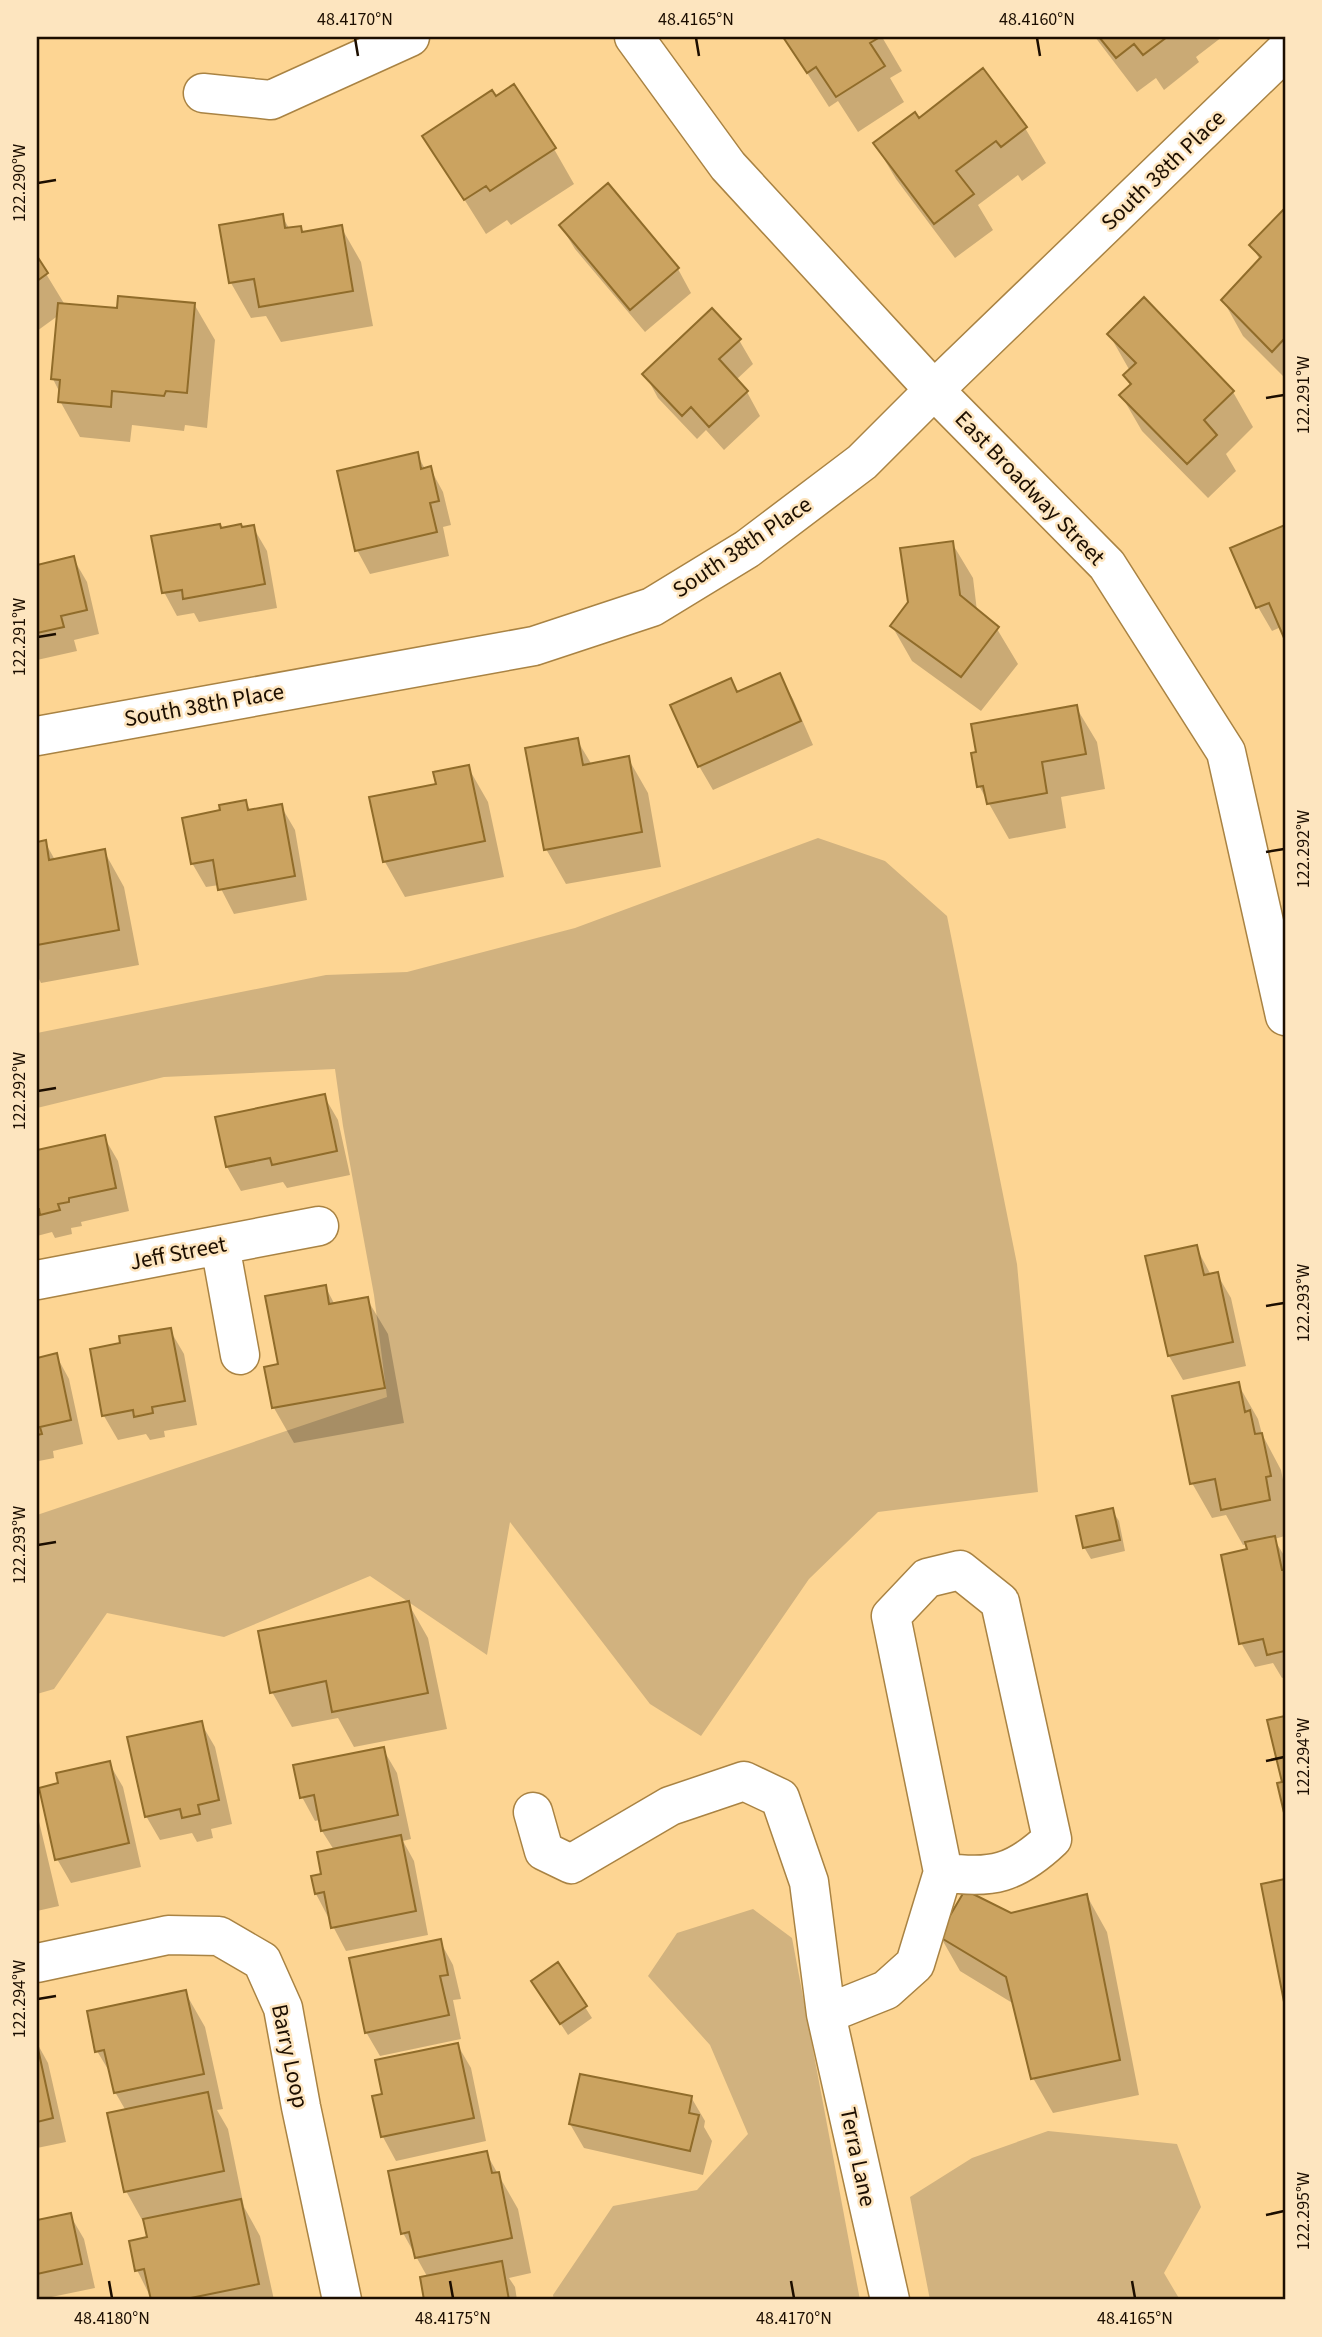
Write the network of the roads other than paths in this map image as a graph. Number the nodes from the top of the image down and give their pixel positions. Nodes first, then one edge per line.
1 (410, 37) edge
2 (634, 37) edge
3 (1285, 51) edge
4 (202, 93) dead end
5 (934, 390) junction
6 (37, 736) edge
7 (1285, 1016) edge
8 (319, 1226) dead end
9 (220, 1245) junction
10 (37, 1280) edge
11 (240, 1355) dead end
12 (533, 1812) dead end
13 (943, 1872) junction
14 (37, 1963) edge
15 (826, 2014) junction
16 (342, 2300) edge
17 (890, 2300) edge

1 - 4 street
2 - 5 street, East Broadway Street
3 - 5 street, South 38th Place
5 - 6 street, South 38th Place
5 - 7 street, East Broadway Street
8 - 9 street, Jeff Street
9 - 10 street, Jeff Street
9 - 11 street
12 - 15 street, Terra Lane
13 - 13 street
13 - 15 street
14 - 16 street, Barry Loop
15 - 17 street, Terra Lane

